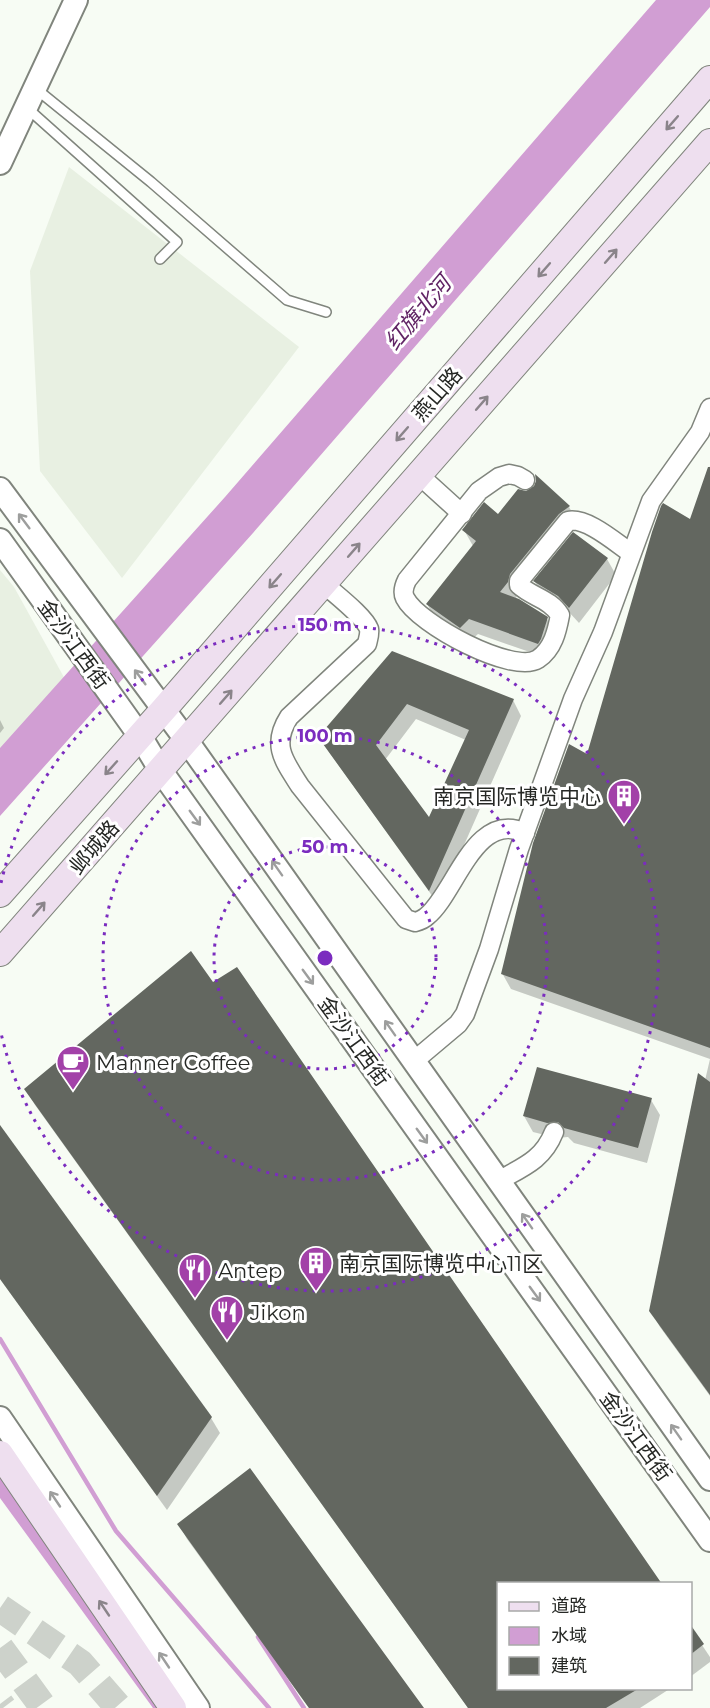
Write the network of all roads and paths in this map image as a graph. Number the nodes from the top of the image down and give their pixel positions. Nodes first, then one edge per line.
1 (76, 0) edge
2 (710, 79) edge
3 (30, 98) junction
4 (710, 142) edge
5 (0, 163) edge
6 (160, 259) dead end
7 (326, 312) dead end
8 (710, 408) edge
9 (419, 475) junction
10 (525, 480) dead end
11 (0, 489) edge
12 (462, 514) junction
13 (0, 540) edge
14 (631, 553) junction
15 (324, 584) junction
16 (164, 709) junction
17 (140, 736) junction
18 (187, 741) junction
19 (161, 771) junction
20 (480, 824) dead end
21 (525, 833) junction
22 (466, 858) junction
23 (0, 894) edge
24 (0, 953) edge
25 (414, 1061) junction
26 (554, 1132) dead end
27 (498, 1181) junction
28 (0, 1418) edge
29 (0, 1454) edge
30 (710, 1479) edge
31 (710, 1540) edge
32 (173, 1708) edge
33 (198, 1708) edge

1 - 3 street
2 -> 16 main road, 燕山路
3 - 5 street
3 - 6 lane
3 - 7 lane
9 -> 4 main road, 燕山路
8 - 14 street
9 - 12 street
15 -> 9 main road, 燕山路
10 - 12 street
16 -> 11 street, 金沙江西街
12 - 14 street
13 - 17 street, 金沙江西街
14 - 21 street
18 -> 15 main road, 燕山路
15 - 22 street
16 - 17 main road, 邺城路
16 - 18 street, 金沙江西街
17 - 19 street, 金沙江西街
17 -> 23 main road, 邺城路
18 - 19 main road, 邺城路
25 -> 18 street, 金沙江西街
24 -> 19 main road, 邺城路
19 -> 31 street, 金沙江西街
20 - 22 street
21 - 22 street
21 - 25 street
25 - 27 street, 金沙江西街
26 - 27 street
30 -> 27 street, 金沙江西街
33 -> 28 street
32 -> 29 main road

